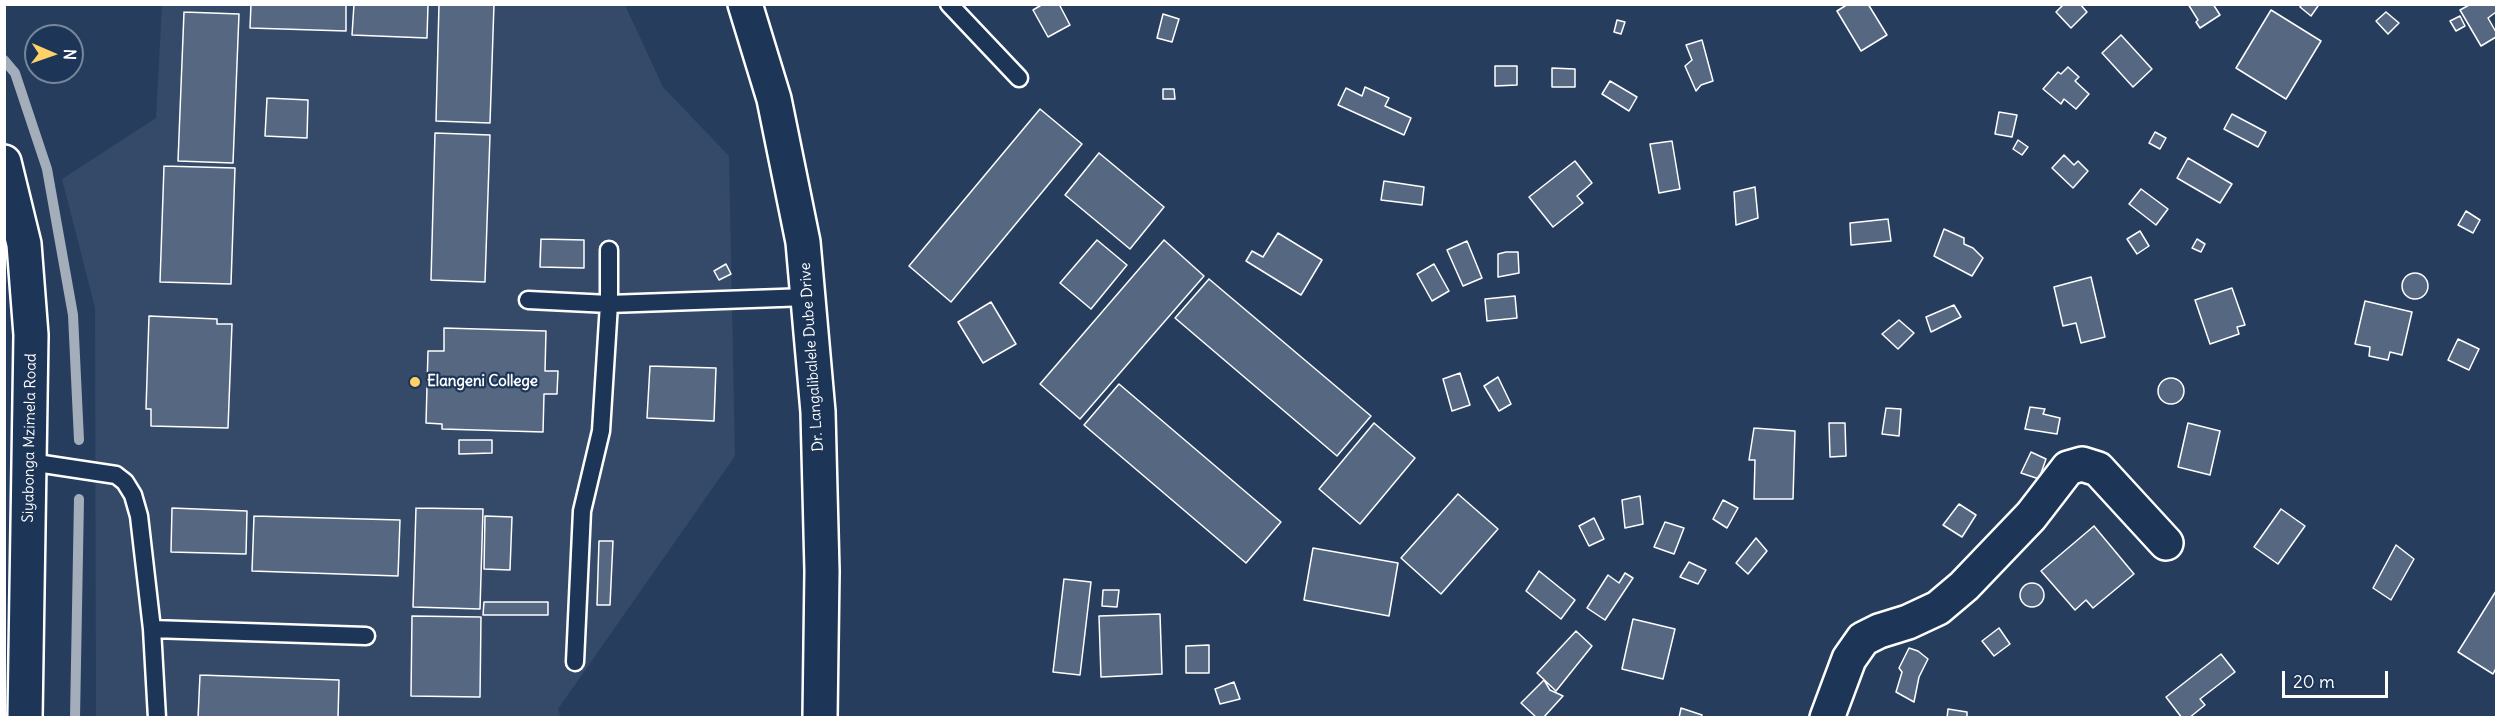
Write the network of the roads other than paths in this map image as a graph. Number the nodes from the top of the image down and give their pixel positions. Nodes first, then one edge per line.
1 (745, 4) edge
2 (949, 4) edge
3 (1019, 78) dead end
4 (4, 162) edge
5 (609, 250) dead end
6 (808, 297) junction
7 (528, 300) dead end
8 (609, 304) junction
9 (30, 462) junction
10 (2166, 543) dead end
11 (152, 628) junction
12 (366, 636) dead end
13 (574, 662) dead end
14 (26, 717) edge
15 (157, 717) edge
16 (820, 717) edge
17 (1827, 717) edge

1 - 6 street, Dr. Langalibalele Dube Drive
2 - 3 lane
4 - 9 street, Siyabonga Mzimela Road
5 - 8 lane
6 - 8 lane
6 - 16 street, Dr. Langalibalele Dube Drive
7 - 8 lane
8 - 13 lane
9 - 11 lane
9 - 14 street, Siyabonga Mzimela Road
10 - 17 street
11 - 12 lane
11 - 15 lane

